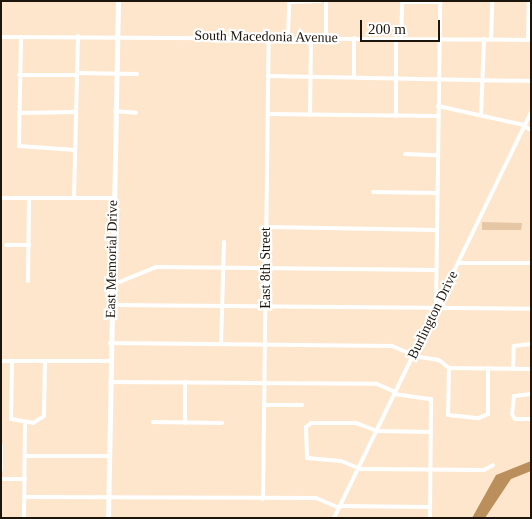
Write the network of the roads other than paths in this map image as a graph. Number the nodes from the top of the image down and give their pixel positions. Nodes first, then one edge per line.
1 (118, 1) edge
2 (289, 1) edge
3 (320, 1) edge
4 (326, 1) edge
5 (492, 1) edge
6 (529, 1) edge
7 (402, 2) edge
8 (440, 2) edge
9 (78, 36) junction
10 (118, 36) junction
11 (1, 37) edge
12 (22, 37) junction
13 (269, 37) junction
14 (288, 37) junction
15 (311, 37) junction
16 (326, 37) junction
17 (354, 38) junction
18 (399, 38) junction
19 (440, 39) junction
20 (484, 39) junction
21 (491, 39) junction
22 (530, 40) edge
23 (77, 74) junction
24 (117, 74) junction
25 (138, 74) dead end
26 (19, 75) junction
27 (268, 76) junction
28 (310, 76) junction
29 (354, 77) junction
30 (396, 77) junction
31 (439, 78) junction
32 (483, 78) junction
33 (531, 81) edge
34 (438, 106) junction
35 (116, 111) junction
36 (76, 112) junction
37 (531, 112) edge
38 (19, 113) junction
39 (136, 113) dead end
40 (268, 114) junction
41 (310, 115) junction
42 (481, 115) junction
43 (396, 116) junction
44 (438, 116) junction
45 (524, 126) junction
46 (531, 130) edge
47 (76, 150) junction
48 (405, 154) dead end
49 (438, 155) junction
50 (372, 192) dead end
51 (437, 193) junction
52 (1, 198) edge
53 (30, 198) junction
54 (74, 198) junction
55 (113, 198) junction
56 (266, 227) junction
57 (436, 230) junction
58 (224, 242) dead end
59 (6, 245) dead end
60 (29, 245) junction
61 (458, 263) junction
62 (531, 263) edge
63 (223, 267) junction
64 (266, 268) junction
65 (436, 270) junction
66 (28, 281) dead end
67 (112, 286) junction
68 (111, 305) junction
69 (223, 306) junction
70 (266, 306) junction
71 (436, 308) junction
72 (531, 309) edge
73 (110, 343) junction
74 (221, 344) junction
75 (265, 344) junction
76 (531, 344) edge
77 (413, 355) junction
78 (1, 361) edge
79 (12, 361) junction
80 (45, 361) junction
81 (110, 361) junction
82 (449, 368) junction
83 (488, 368) junction
84 (513, 369) junction
85 (531, 369) edge
86 (110, 382) junction
87 (185, 382) junction
88 (264, 383) junction
89 (394, 393) junction
90 (531, 394) edge
91 (264, 405) junction
92 (302, 406) dead end
93 (531, 419) edge
94 (153, 422) dead end
95 (25, 423) junction
96 (184, 423) junction
97 (222, 423) dead end
98 (377, 431) junction
99 (431, 432) junction
100 (1, 445) edge
101 (25, 456) junction
102 (109, 456) junction
103 (493, 466) dead end
104 (358, 469) junction
105 (431, 469) junction
106 (1, 470) edge
107 (1, 479) edge
108 (25, 479) junction
109 (109, 497) junction
110 (25, 498) junction
111 (263, 499) junction
112 (340, 507) junction
113 (430, 507) junction
114 (24, 518) edge
115 (108, 518) edge
116 (334, 518) edge
117 (430, 518) edge

1 - 10 main road, East Memorial Drive
2 - 3 street
2 - 14 street
4 - 16 street
5 - 21 street
6 - 22 street
7 - 8 street
7 - 18 street
8 - 19 street
9 - 10 street, South Macedonia Avenue
9 - 12 street, South Macedonia Avenue
9 - 23 street
10 - 13 street, South Macedonia Avenue
10 - 24 main road, East Memorial Drive
11 - 12 street, South Macedonia Avenue
12 - 26 street
13 - 14 street, South Macedonia Avenue
13 - 27 street, East 8th Street
14 - 15 street, South Macedonia Avenue
15 - 16 street, South Macedonia Avenue
15 - 28 street
16 - 17 street, South Macedonia Avenue
17 - 18 street, South Macedonia Avenue
17 - 29 street
18 - 19 street, South Macedonia Avenue
18 - 30 street
19 - 20 street, South Macedonia Avenue
19 - 31 street
20 - 21 street, South Macedonia Avenue
20 - 32 street
21 - 22 street, South Macedonia Avenue
23 - 24 street
23 - 26 street
23 - 36 street
24 - 25 street
24 - 35 main road, East Memorial Drive
26 - 38 street
27 - 28 street
27 - 40 street, East 8th Street
28 - 29 street
28 - 41 street
29 - 30 street
30 - 31 street
30 - 43 street
31 - 32 street
31 - 34 street
32 - 33 street
32 - 42 street
34 - 42 street
34 - 44 street
35 - 39 street
35 - 55 main road, East Memorial Drive
36 - 38 street
36 - 47 street
37 - 45 street, Burlington Drive
38 - 47 street
40 - 41 street
40 - 56 street, East 8th Street
41 - 43 street
42 - 45 street
43 - 44 street
44 - 49 street
45 - 46 street
45 - 61 street, Burlington Drive
47 - 54 street
48 - 49 street
49 - 51 street
50 - 51 street
51 - 57 street
52 - 53 street
53 - 54 street
53 - 60 street
54 - 55 street
55 - 67 main road, East Memorial Drive
56 - 57 street
56 - 64 street, East 8th Street
57 - 65 street
58 - 63 street
59 - 60 street
60 - 66 street
61 - 62 street
61 - 71 street, Burlington Drive
63 - 64 street
63 - 67 street
63 - 69 street
64 - 65 street
64 - 70 street, East 8th Street
65 - 71 street
67 - 68 main road, East Memorial Drive
68 - 69 street
68 - 73 main road, East Memorial Drive
69 - 70 street
69 - 74 street
70 - 71 street
70 - 75 street, East 8th Street
71 - 72 street
71 - 77 street, Burlington Drive
73 - 74 street
73 - 81 main road, East Memorial Drive
74 - 75 street
75 - 77 street
75 - 88 street, East 8th Street
76 - 84 street
77 - 82 street
77 - 89 street, Burlington Drive
78 - 79 street
79 - 80 street
79 - 95 street
80 - 81 street
80 - 95 street
81 - 86 main road, East Memorial Drive
82 - 83 street
82 - 83 street
83 - 84 street
84 - 85 street
86 - 87 street
86 - 102 main road, East Memorial Drive
87 - 88 street
87 - 96 street
88 - 89 street
88 - 91 street, East 8th Street
89 - 98 street, Burlington Drive
89 - 99 street
90 - 93 street
91 - 92 street
91 - 111 street, East 8th Street
94 - 96 street
95 - 101 street
96 - 97 street
98 - 99 street
98 - 104 street, Burlington Drive
98 - 104 street
99 - 105 street
100 - 106 street
101 - 102 street
101 - 108 street
102 - 109 main road, East Memorial Drive
103 - 105 street
104 - 105 street
104 - 112 street, Burlington Drive
105 - 113 street
107 - 108 street
108 - 110 street
109 - 110 street
109 - 111 street
109 - 115 main road, East Memorial Drive
110 - 114 street
111 - 112 street
112 - 113 street
112 - 116 street, Burlington Drive
113 - 117 street

